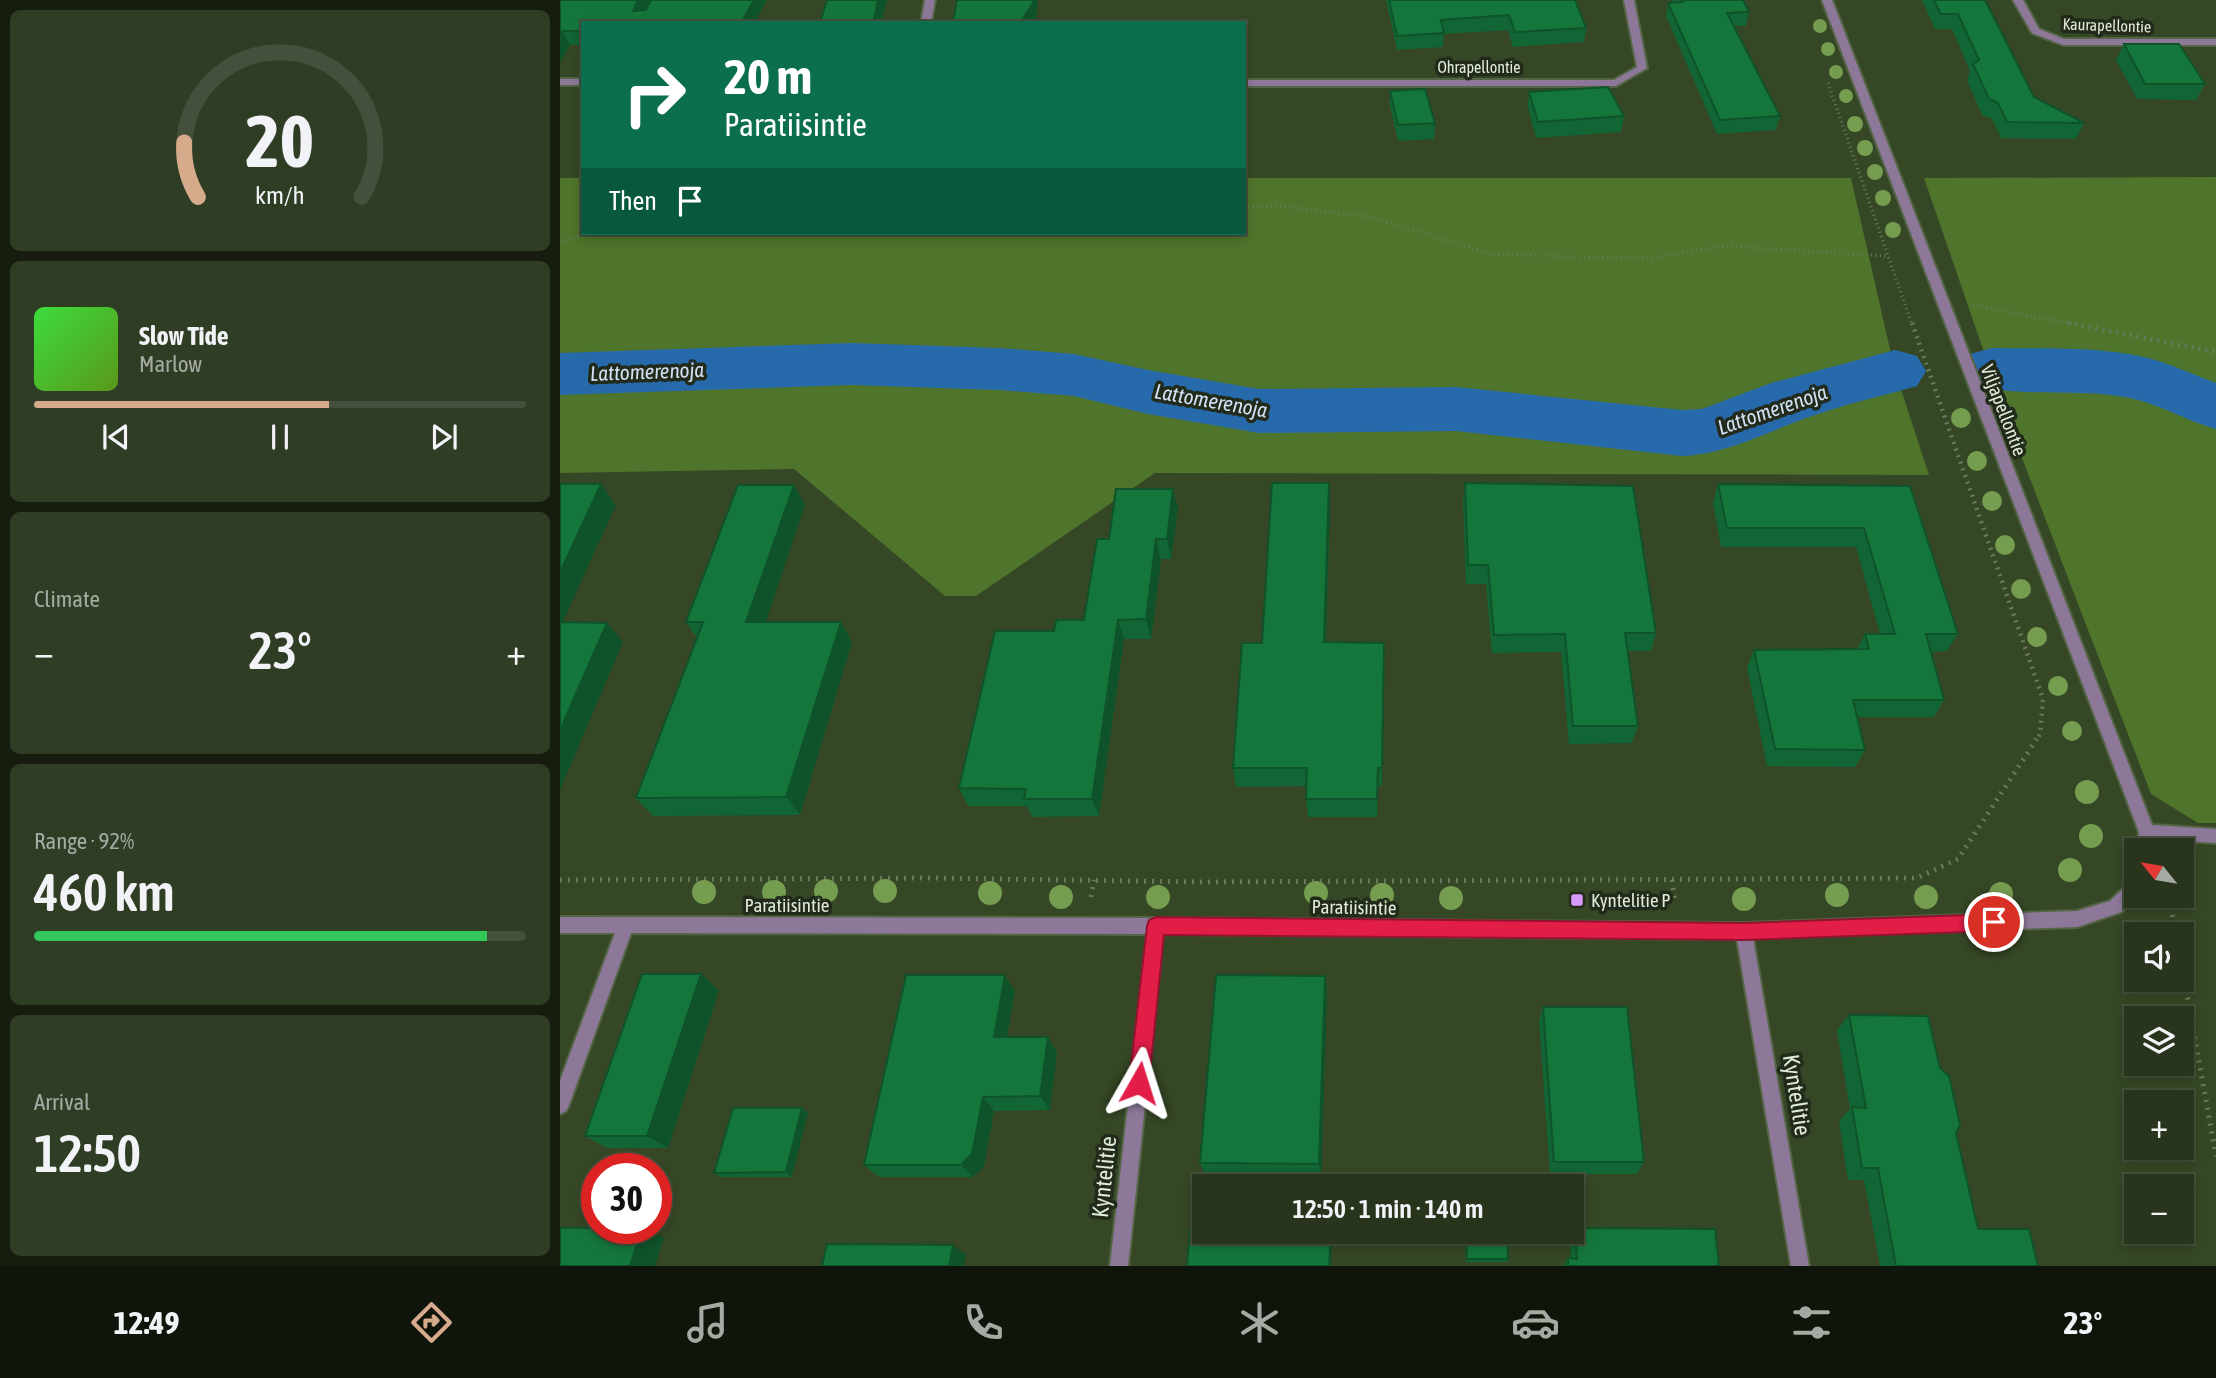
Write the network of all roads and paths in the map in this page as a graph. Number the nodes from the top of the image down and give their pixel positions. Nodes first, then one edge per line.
1 (930, 0) edge
2 (1629, 0) edge
3 (1827, 0) edge
4 (2018, 0) edge
5 (926, 21) edge
6 (2216, 42) edge
7 (1826, 77) dead end
8 (560, 82) edge
9 (581, 82) edge
10 (1246, 83) edge
11 (1246, 206) edge
12 (583, 235) edge
13 (560, 241) edge
14 (1887, 256) junction
15 (1940, 299) junction
16 (2216, 352) edge
17 (2147, 832) junction
18 (2216, 836) edge
19 (2147, 838) edge
20 (560, 880) edge
21 (2124, 898) edge
22 (560, 925) edge
23 (626, 925) junction
24 (1156, 926) junction
25 (1744, 931) junction
26 (2187, 992) edge
27 (560, 1105) edge
28 (2216, 1156) edge
29 (1119, 1266) edge
30 (1800, 1266) edge

1 - 5 street
2 - 10 street, Ohrapellontie
3 - 15 street, Viljapellontie
4 - 6 street, Kaurapellontie
7 - 14 path
8 - 9 street
11 - 14 path
12 - 13 path
14 - 20 path
15 - 16 path
15 - 17 street, Viljapellontie
17 - 18 street
17 - 19 street
21 - 25 street, Paratiisintie
22 - 23 street, Paratiisintie
23 - 24 street, Paratiisintie
23 - 27 street
24 - 25 street, Paratiisintie
24 - 29 street, Kyntelitie
25 - 30 street, Kyntelitie
26 - 28 path

